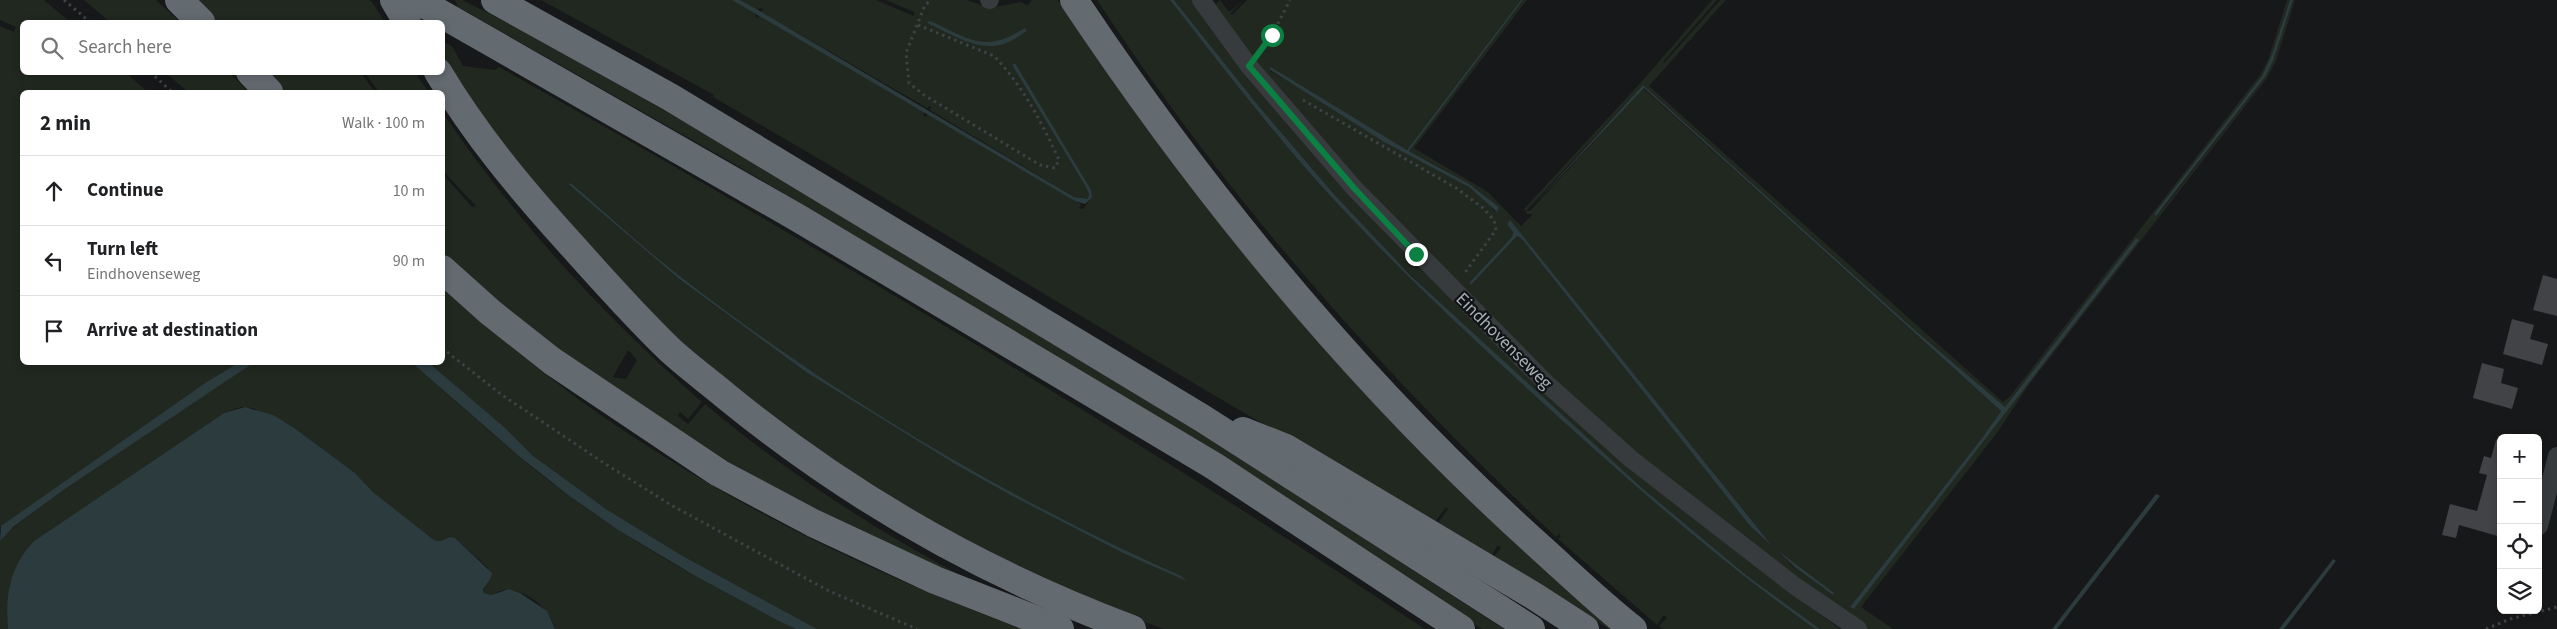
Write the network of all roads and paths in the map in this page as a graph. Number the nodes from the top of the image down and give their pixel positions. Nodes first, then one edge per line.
1 (64, 0) edge
2 (179, 0) edge
3 (394, 0) edge
4 (418, 0) edge
5 (495, 0) edge
6 (931, 0) edge
7 (1074, 0) edge
8 (1201, 0) edge
9 (1290, 0) edge
10 (88, 20) edge
11 (199, 20) edge
12 (406, 20) edge
13 (918, 25) junction
14 (1249, 66) junction
15 (153, 75) edge
16 (253, 75) edge
17 (440, 75) edge
18 (170, 90) edge
19 (267, 90) edge
20 (1278, 98) junction
21 (445, 272) edge
22 (1452, 290) junction
23 (445, 350) edge
24 (1202, 418) junction
25 (2557, 456) edge
26 (2540, 524) edge
27 (2557, 607) edge
28 (917, 629) edge
29 (1060, 629) edge
30 (1132, 629) edge
31 (1461, 629) edge
32 (1531, 629) edge
33 (1585, 629) edge
34 (1633, 629) edge
35 (1858, 629) edge
36 (2486, 629) edge

1 - 10 path
2 - 11 highway
3 - 12 highway
4 - 31 highway
5 - 24 highway
6 - 13 path
7 - 34 highway
8 - 14 street, Eindhovenseweg
9 - 14 path
13 - 13 path
14 - 20 street, Eindhovenseweg
15 - 18 path
16 - 19 highway
17 - 30 highway
20 - 22 street, Eindhovenseweg
20 - 22 path
21 - 29 highway
22 - 35 street, Eindhovenseweg
23 - 28 path
24 - 32 highway
24 - 33 highway
25 - 26 street
27 - 36 path

